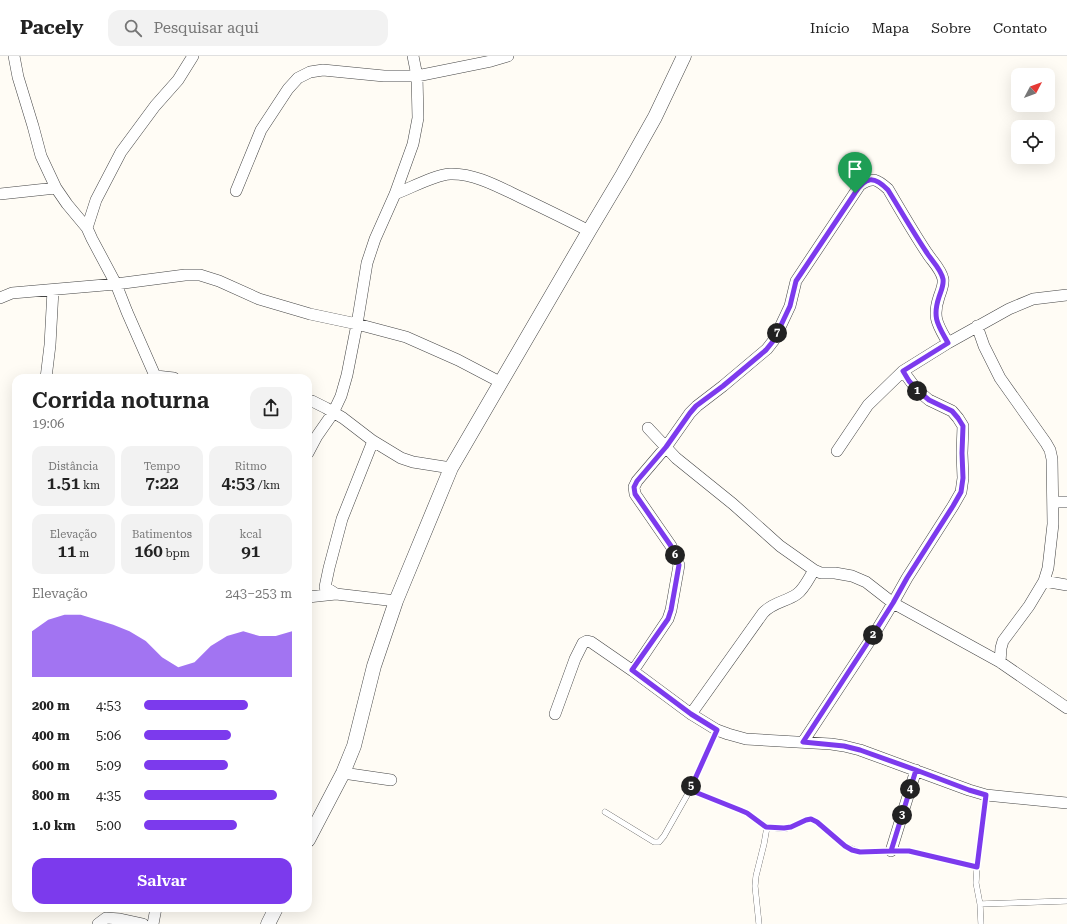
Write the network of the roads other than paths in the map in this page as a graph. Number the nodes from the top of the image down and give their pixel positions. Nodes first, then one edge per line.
1 (14, 56) edge
2 (193, 56) edge
3 (413, 56) edge
4 (508, 56) edge
5 (684, 56) edge
6 (417, 76) junction
7 (56, 188) junction
8 (236, 191) dead end
9 (0, 194) edge
10 (395, 194) junction
11 (87, 228) junction
12 (589, 231) junction
13 (116, 284) junction
14 (53, 290) junction
15 (1067, 295) edge
16 (0, 298) edge
17 (357, 324) junction
18 (977, 326) junction
19 (948, 343) junction
20 (903, 371) junction
21 (46, 374) edge
22 (155, 374) edge
23 (500, 382) junction
24 (312, 401) edge
25 (333, 412) junction
26 (648, 428) dead end
27 (373, 441) junction
28 (312, 445) edge
29 (666, 447) junction
30 (837, 451) dead end
31 (451, 468) junction
32 (1052, 502) junction
33 (1067, 502) edge
34 (814, 570) junction
35 (1044, 581) junction
36 (1067, 585) edge
37 (336, 594) junction
38 (312, 597) edge
39 (396, 601) junction
40 (893, 603) junction
41 (1000, 662) junction
42 (632, 670) junction
43 (1067, 708) edge
44 (555, 714) dead end
45 (691, 714) junction
46 (717, 730) junction
47 (803, 742) junction
48 (916, 770) junction
49 (343, 773) junction
50 (391, 780) dead end
51 (690, 790) junction
52 (986, 795) junction
53 (1067, 803) edge
54 (605, 812) dead end
55 (766, 827) junction
56 (312, 832) edge
57 (891, 851) junction
58 (977, 867) junction
59 (1067, 901) edge
60 (980, 904) junction
61 (155, 912) edge
62 (274, 912) edge
63 (98, 924) edge
64 (143, 924) edge
65 (153, 924) edge
66 (268, 924) edge
67 (758, 924) edge
68 (982, 924) edge

1 - 7 street
2 - 11 street
3 - 6 street
4 - 6 street
5 - 12 street
6 - 8 street
6 - 10 street
7 - 9 street
7 - 11 street
10 - 12 street
10 - 17 street
11 - 13 street
12 - 23 street
13 - 14 street
13 - 17 street
13 - 22 street
14 - 16 street
14 - 21 street
15 - 18 street
17 - 23 street
17 - 25 street
18 - 19 street
18 - 32 street
19 - 20 street
19 - 29 street
20 - 30 street
20 - 40 street
23 - 31 street
24 - 25 street
25 - 27 street
25 - 28 street
26 - 29 street
27 - 31 street
27 - 37 street
29 - 34 street
29 - 42 street
31 - 39 street
32 - 33 street
32 - 35 street
34 - 40 street
34 - 45 street
35 - 36 street
35 - 41 street
37 - 38 street
37 - 39 street
39 - 49 street
40 - 41 street
40 - 47 street
41 - 43 street
42 - 44 street
42 - 45 street
45 - 46 street
46 - 47 street
46 - 51 lane
47 - 48 street
48 - 52 street
48 - 57 street
49 - 50 street
49 - 56 street
51 - 54 lane
51 - 55 lane
52 - 53 street
52 - 58 lane
55 - 57 lane
55 - 67 lane
57 - 58 lane
58 - 60 lane
59 - 60 lane
60 - 68 lane
61 - 65 street
62 - 66 street
63 - 64 street

